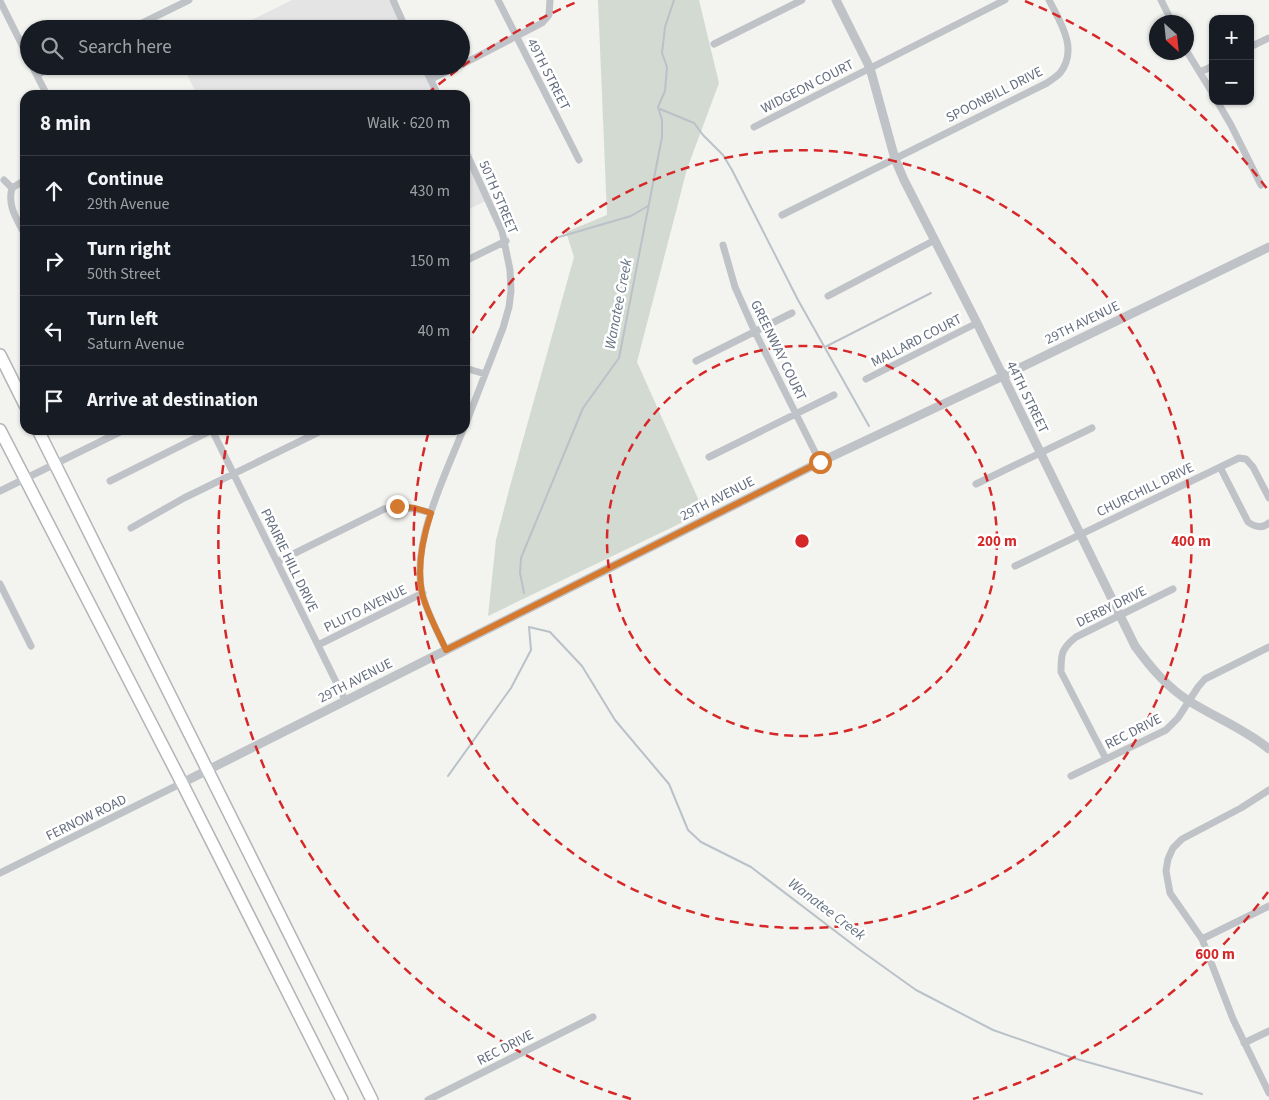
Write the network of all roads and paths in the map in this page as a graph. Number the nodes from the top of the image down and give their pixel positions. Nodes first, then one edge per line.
1 (189, 0) edge
2 (393, 0) edge
3 (498, 0) edge
4 (550, 0) edge
5 (802, 0) edge
6 (836, 0) edge
7 (1005, 0) edge
8 (1049, 0) edge
9 (1160, 0) edge
10 (0, 1) edge
11 (1168, 15) edge
12 (148, 20) edge
13 (402, 20) edge
14 (517, 37) junction
15 (1269, 38) edge
16 (20, 41) edge
17 (714, 44) dead end
18 (1254, 45) edge
19 (470, 60) edge
20 (1192, 60) edge
21 (870, 68) junction
22 (1209, 68) edge
23 (1200, 72) junction
24 (37, 75) edge
25 (429, 75) edge
26 (439, 75) edge
27 (431, 79) junction
28 (1209, 87) edge
29 (44, 90) edge
30 (436, 90) edge
31 (1219, 105) edge
32 (754, 127) dead end
33 (895, 159) junction
34 (579, 160) dead end
35 (470, 161) edge
36 (4, 180) dead end
37 (20, 183) edge
38 (1261, 185) dead end
39 (12, 188) junction
40 (782, 215) dead end
41 (20, 225) edge
42 (935, 240) junction
43 (506, 241) junction
44 (724, 245) dead end
45 (1269, 247) edge
46 (470, 259) edge
47 (828, 296) dead end
48 (792, 313) dead end
49 (977, 323) junction
50 (755, 332) junction
51 (0, 355) edge
52 (696, 361) dead end
53 (470, 370) edge
54 (485, 374) junction
55 (1003, 376) junction
56 (866, 379) dead end
57 (20, 395) edge
58 (834, 395) dead end
59 (470, 413) edge
60 (796, 414) junction
61 (1092, 428) dead end
62 (0, 430) edge
63 (40, 435) edge
64 (114, 435) edge
65 (202, 435) edge
66 (214, 435) edge
67 (313, 435) edge
68 (461, 435) edge
69 (1041, 453) junction
70 (708, 457) dead end
71 (820, 462) junction
72 (55, 464) junction
73 (1220, 467) junction
74 (234, 474) junction
75 (25, 478) junction
76 (110, 481) dead end
77 (976, 484) dead end
78 (0, 491) edge
79 (1269, 498) edge
80 (431, 513) junction
81 (1269, 523) edge
82 (131, 528) dead end
83 (1080, 534) junction
84 (277, 562) junction
85 (1015, 566) dead end
86 (0, 584) edge
87 (1173, 590) dead end
88 (422, 593) junction
89 (2, 594) edge
90 (1120, 616) junction
91 (318, 645) junction
92 (31, 646) dead end
93 (1269, 647) edge
94 (446, 650) junction
95 (345, 700) junction
96 (1189, 701) junction
97 (1269, 750) edge
98 (1106, 759) junction
99 (208, 770) junction
100 (1071, 776) dead end
101 (182, 783) junction
102 (1269, 790) edge
103 (0, 873) edge
104 (1269, 906) edge
105 (1202, 939) junction
106 (593, 1017) dead end
107 (1269, 1031) edge
108 (1244, 1043) junction
109 (1269, 1093) edge
110 (342, 1100) edge
111 (372, 1100) edge
112 (428, 1100) edge

1 - 12 street
2 - 13 street
3 - 14 street, 49TH STREET
4 - 14 street
5 - 17 street
6 - 21 street, 44TH STREET
7 - 21 street, WIDGEON COURT
8 - 33 street, SPOONBILL DRIVE
9 - 11 street
10 - 16 street
14 - 19 street
14 - 34 street, 49TH STREET
15 - 18 street
20 - 23 street
21 - 32 street, WIDGEON COURT
21 - 33 street, 44TH STREET
22 - 23 street
23 - 28 street
24 - 29 street
25 - 27 street
26 - 27 street
27 - 30 street
31 - 38 street
33 - 40 street, SPOONBILL DRIVE
33 - 42 street, 44TH STREET
35 - 43 street, 50TH STREET
36 - 39 street
37 - 39 street
39 - 41 street
42 - 47 street
42 - 49 street, 44TH STREET
43 - 46 street
43 - 54 street, 50TH STREET
44 - 50 street, GREENWAY COURT
45 - 55 street, 29TH AVENUE
48 - 50 street
49 - 55 street, 44TH STREET
49 - 56 street, MALLARD COURT
50 - 52 street
50 - 60 street, GREENWAY COURT
51 - 57 highway
53 - 54 street
54 - 59 street, 50TH STREET
55 - 69 street, 44TH STREET
55 - 71 street, 29TH AVENUE
58 - 60 street
60 - 70 street
60 - 71 street, GREENWAY COURT
61 - 69 street
62 - 75 highway
63 - 72 highway
64 - 72 street
65 - 76 street
66 - 74 street, PRAIRIE HILL DRIVE
67 - 74 street
68 - 80 street
69 - 77 street
69 - 83 street, 44TH STREET
71 - 94 street, 29TH AVENUE
72 - 75 street
72 - 99 highway
73 - 79 street, CHURCHILL DRIVE
73 - 81 street
73 - 83 street, CHURCHILL DRIVE
74 - 82 street
74 - 84 street, PRAIRIE HILL DRIVE
75 - 78 street
75 - 101 highway
80 - 84 street
80 - 88 street
83 - 85 street, CHURCHILL DRIVE
83 - 90 street, 44TH STREET
84 - 91 street, PRAIRIE HILL DRIVE
86 - 89 street
87 - 90 street, DERBY DRIVE
88 - 91 street, PLUTO AVENUE
88 - 94 street
89 - 92 street
90 - 96 street, 44TH STREET
90 - 98 street, DERBY DRIVE
91 - 95 street, PRAIRIE HILL DRIVE
93 - 96 street, REC DRIVE
94 - 95 street, 29TH AVENUE
95 - 99 street, 29TH AVENUE
96 - 97 street, 44TH STREET
96 - 98 street, REC DRIVE
98 - 100 street, REC DRIVE
99 - 101 street, 29TH AVENUE
99 - 111 highway
101 - 103 street, FERNOW ROAD
101 - 110 highway
102 - 105 street
104 - 105 street
105 - 108 street
106 - 112 street, REC DRIVE
107 - 108 street
108 - 109 street

